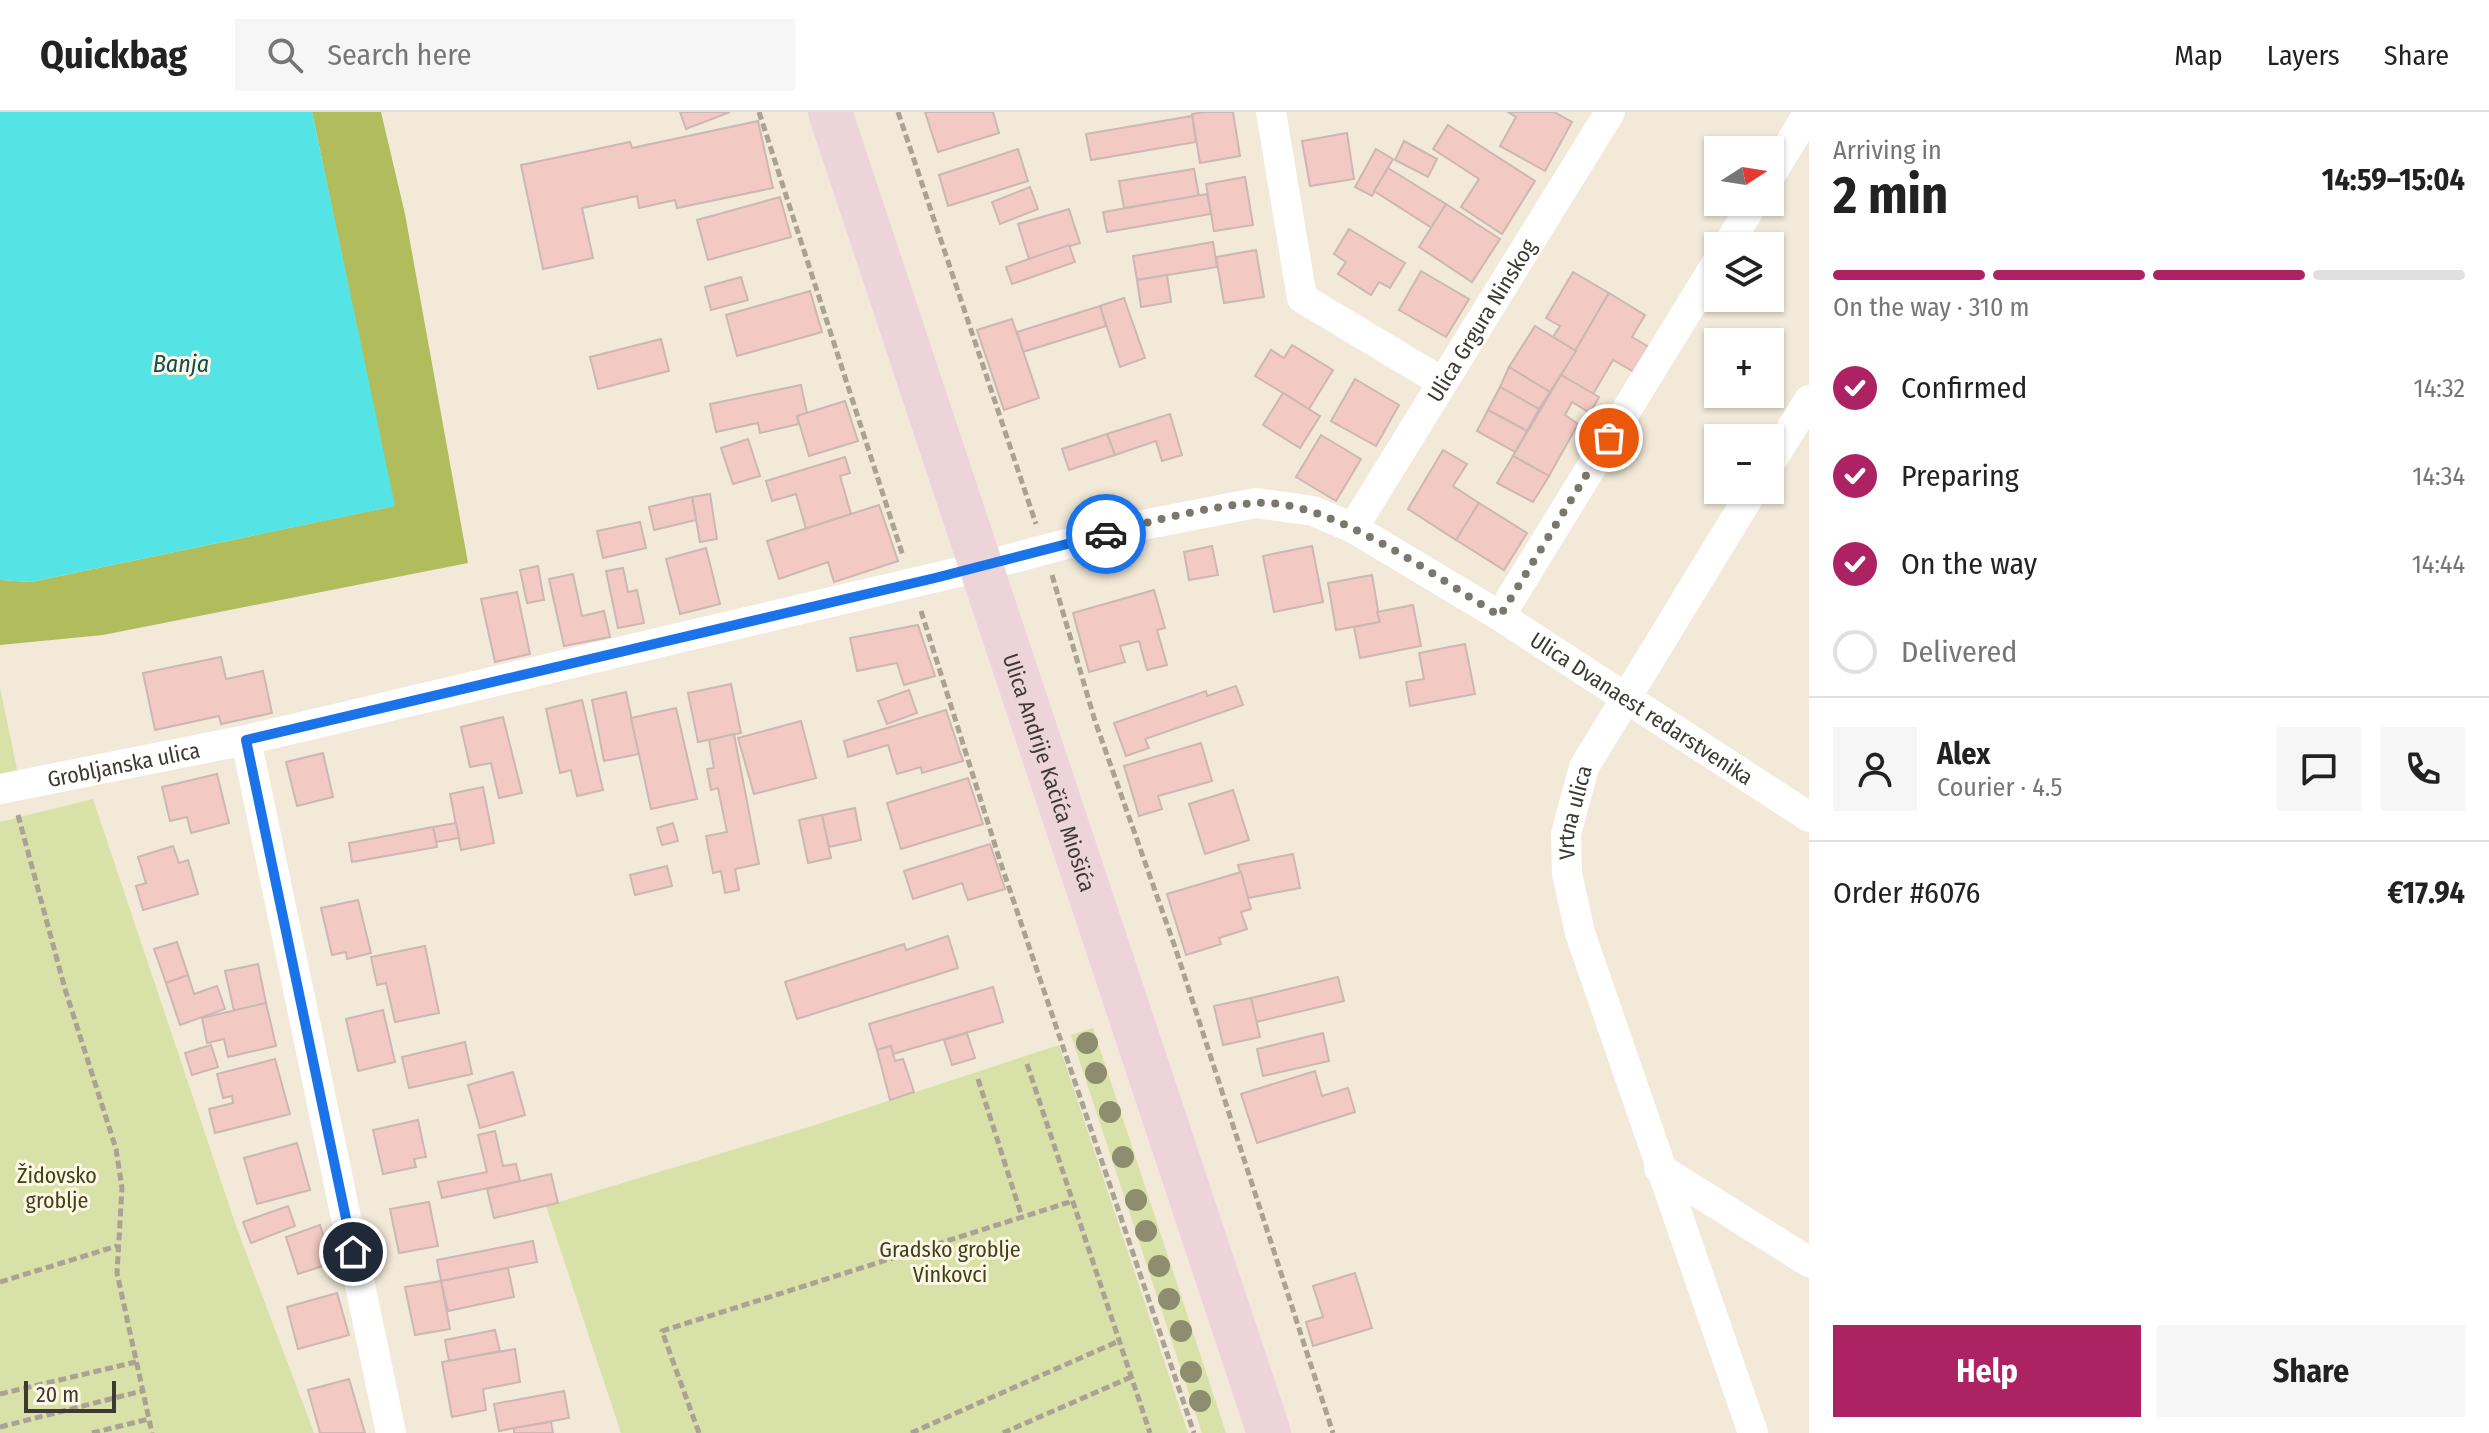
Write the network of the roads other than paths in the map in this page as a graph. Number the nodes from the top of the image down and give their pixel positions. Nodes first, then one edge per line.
1 (830, 112) edge
2 (1271, 112) edge
3 (1610, 112) edge
4 (1809, 112) edge
5 (1784, 153) edge
6 (1704, 284) edge
7 (1442, 382) junction
8 (1809, 400) edge
9 (1784, 440) edge
10 (1744, 504) edge
11 (1353, 528) junction
12 (980, 567) junction
13 (1500, 616) junction
14 (1626, 696) junction
15 (246, 740) junction
16 (5, 788) edge
17 (1809, 817) edge
18 (1659, 1168) junction
19 (1809, 1262) edge
20 (391, 1433) edge
21 (1269, 1433) edge
22 (1753, 1433) edge

1 - 12 main road, Ulica Andrije Kačića Miošića
2 - 7 street
3 - 7 street, Ulica Grgura Ninskog
4 - 5 street
6 - 13 street
7 - 11 street, Ulica Grgura Ninskog
8 - 9 street
10 - 14 street, Vrtna ulica
11 - 12 street, Ulica Dvanaest redarstvenika
11 - 13 street, Ulica Dvanaest redarstvenika
12 - 15 street, Grobljanska ulica
12 - 21 main road, Ulica Andrije Kačića Miošića
13 - 14 street, Ulica Dvanaest redarstvenika
14 - 17 street, Ulica Dvanaest redarstvenika
14 - 18 street, Vrtna ulica
15 - 16 street, Grobljanska ulica
15 - 20 street
18 - 19 street
18 - 22 street, Vrtna ulica

